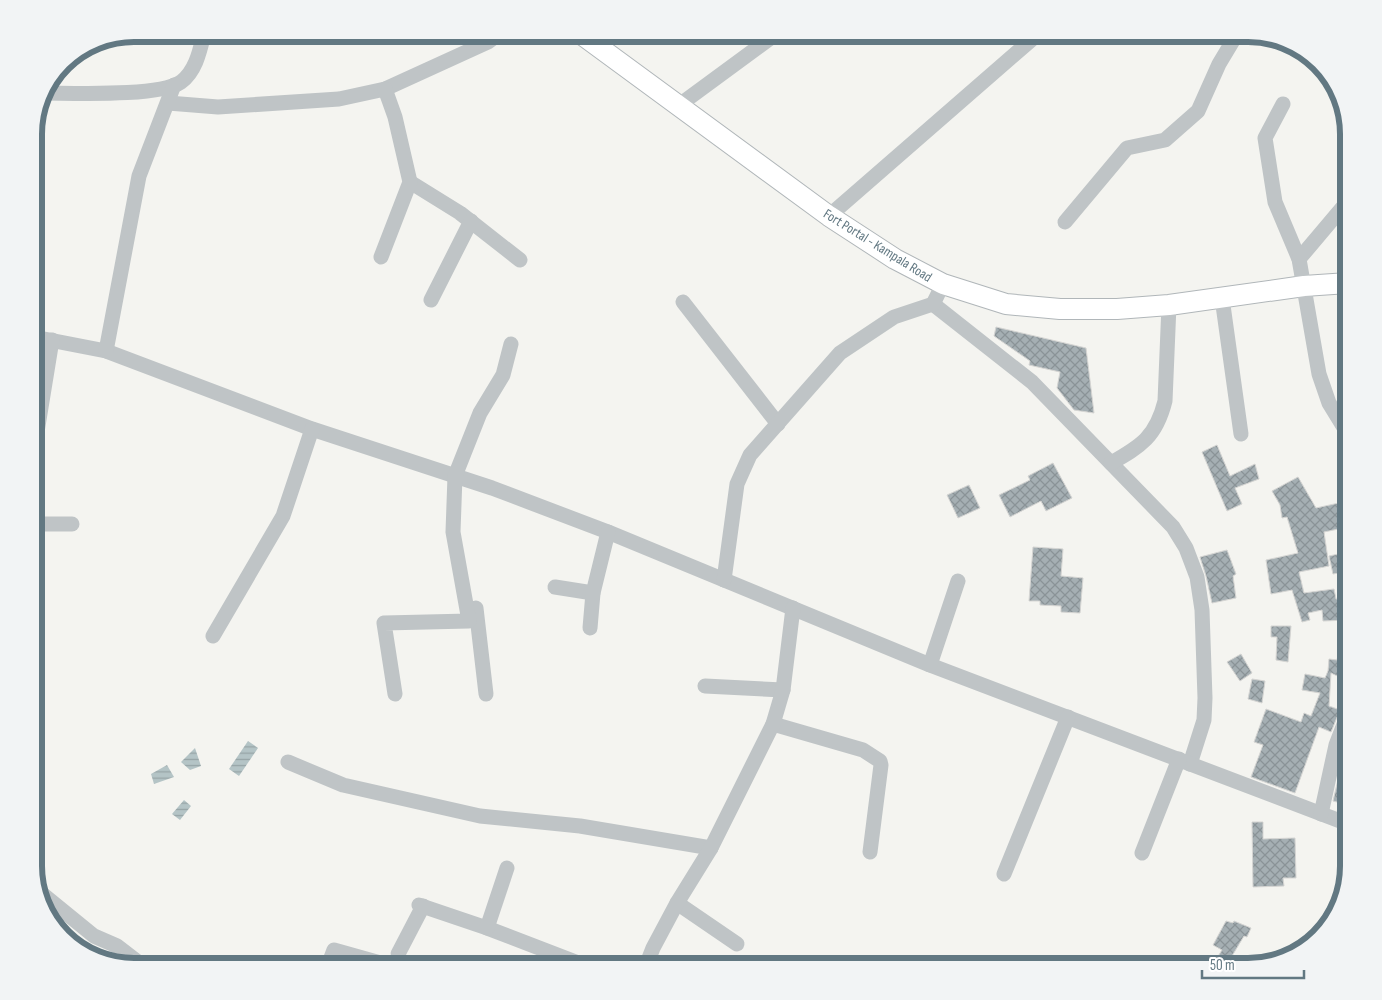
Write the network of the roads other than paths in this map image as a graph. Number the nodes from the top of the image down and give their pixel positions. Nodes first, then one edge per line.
1 (202, 42) edge
2 (488, 42) edge
3 (592, 42) edge
4 (765, 42) edge
5 (1029, 42) edge
6 (1231, 42) edge
7 (174, 85) junction
8 (385, 89) junction
9 (53, 93) edge
10 (168, 102) junction
11 (1284, 104) dead end
12 (678, 106) junction
13 (410, 182) junction
14 (1340, 210) edge
15 (829, 216) junction
16 (471, 221) junction
17 (1064, 222) dead end
18 (381, 257) dead end
19 (1299, 259) junction
20 (520, 260) dead end
21 (943, 284) junction
22 (1340, 284) edge
23 (1304, 286) junction
24 (1222, 298) junction
25 (431, 300) dead end
26 (682, 302) dead end
27 (933, 304) junction
28 (1169, 305) junction
29 (43, 338) edge
30 (52, 340) junction
31 (511, 344) dead end
32 (106, 350) junction
33 (43, 392) edge
34 (1340, 421) edge
35 (778, 424) junction
36 (312, 429) junction
37 (1241, 434) dead end
38 (1111, 463) junction
39 (455, 476) junction
40 (43, 524) edge
41 (72, 524) dead end
42 (608, 532) junction
43 (724, 580) junction
44 (958, 581) dead end
45 (555, 587) dead end
46 (593, 593) junction
47 (793, 608) junction
48 (467, 609) junction
49 (590, 628) dead end
50 (213, 636) dead end
51 (930, 664) junction
52 (705, 686) dead end
53 (783, 690) junction
54 (395, 694) dead end
55 (486, 694) dead end
56 (1068, 717) junction
57 (773, 724) junction
58 (1340, 735) edge
59 (288, 762) dead end
60 (1184, 762) junction
61 (1321, 814) junction
62 (1340, 821) edge
63 (711, 848) junction
64 (870, 852) dead end
65 (1142, 852) dead end
66 (507, 868) dead end
67 (1004, 874) dead end
68 (48, 899) edge
69 (677, 903) junction
70 (487, 928) junction
71 (738, 944) dead end
72 (133, 958) edge
73 (331, 958) edge
74 (382, 958) edge
75 (395, 958) edge
76 (565, 958) edge
77 (649, 958) edge

1 - 7 street
2 - 8 street
3 - 12 main road, Fort Portal - Kampala Road
4 - 12 street
5 - 15 street
6 - 17 street
7 - 9 street
7 - 10 street
8 - 10 street
8 - 13 street
10 - 32 street
11 - 19 street
12 - 15 main road, Fort Portal - Kampala Road
13 - 16 street
13 - 18 street
14 - 19 street
15 - 21 main road, Fort Portal - Kampala Road
16 - 20 street
16 - 25 street
19 - 23 street
21 - 27 street
21 - 28 main road, Fort Portal - Kampala Road
22 - 23 main road, Fort Portal - Kampala Road
23 - 24 main road, Fort Portal - Kampala Road
23 - 34 street
24 - 28 main road, Fort Portal - Kampala Road
24 - 37 street
26 - 35 street
27 - 35 street
27 - 38 street
28 - 38 street
29 - 30 street
30 - 32 street
30 - 33 street
31 - 39 street
32 - 36 street
35 - 43 street
36 - 39 street
36 - 50 street
38 - 60 street
39 - 42 street
39 - 48 street
40 - 41 street
42 - 43 street
42 - 46 street
43 - 47 street
44 - 51 street
45 - 46 street
46 - 49 street
47 - 51 street
47 - 53 street
48 - 54 street
48 - 55 street
51 - 56 street
52 - 53 street
53 - 57 street
56 - 60 street
56 - 67 street
57 - 63 street
57 - 64 street
58 - 61 street
59 - 63 street
60 - 61 street
60 - 65 street
61 - 62 street
63 - 69 street
66 - 70 street
68 - 72 street
69 - 71 street
69 - 77 street
70 - 75 street
70 - 76 street
73 - 74 street

